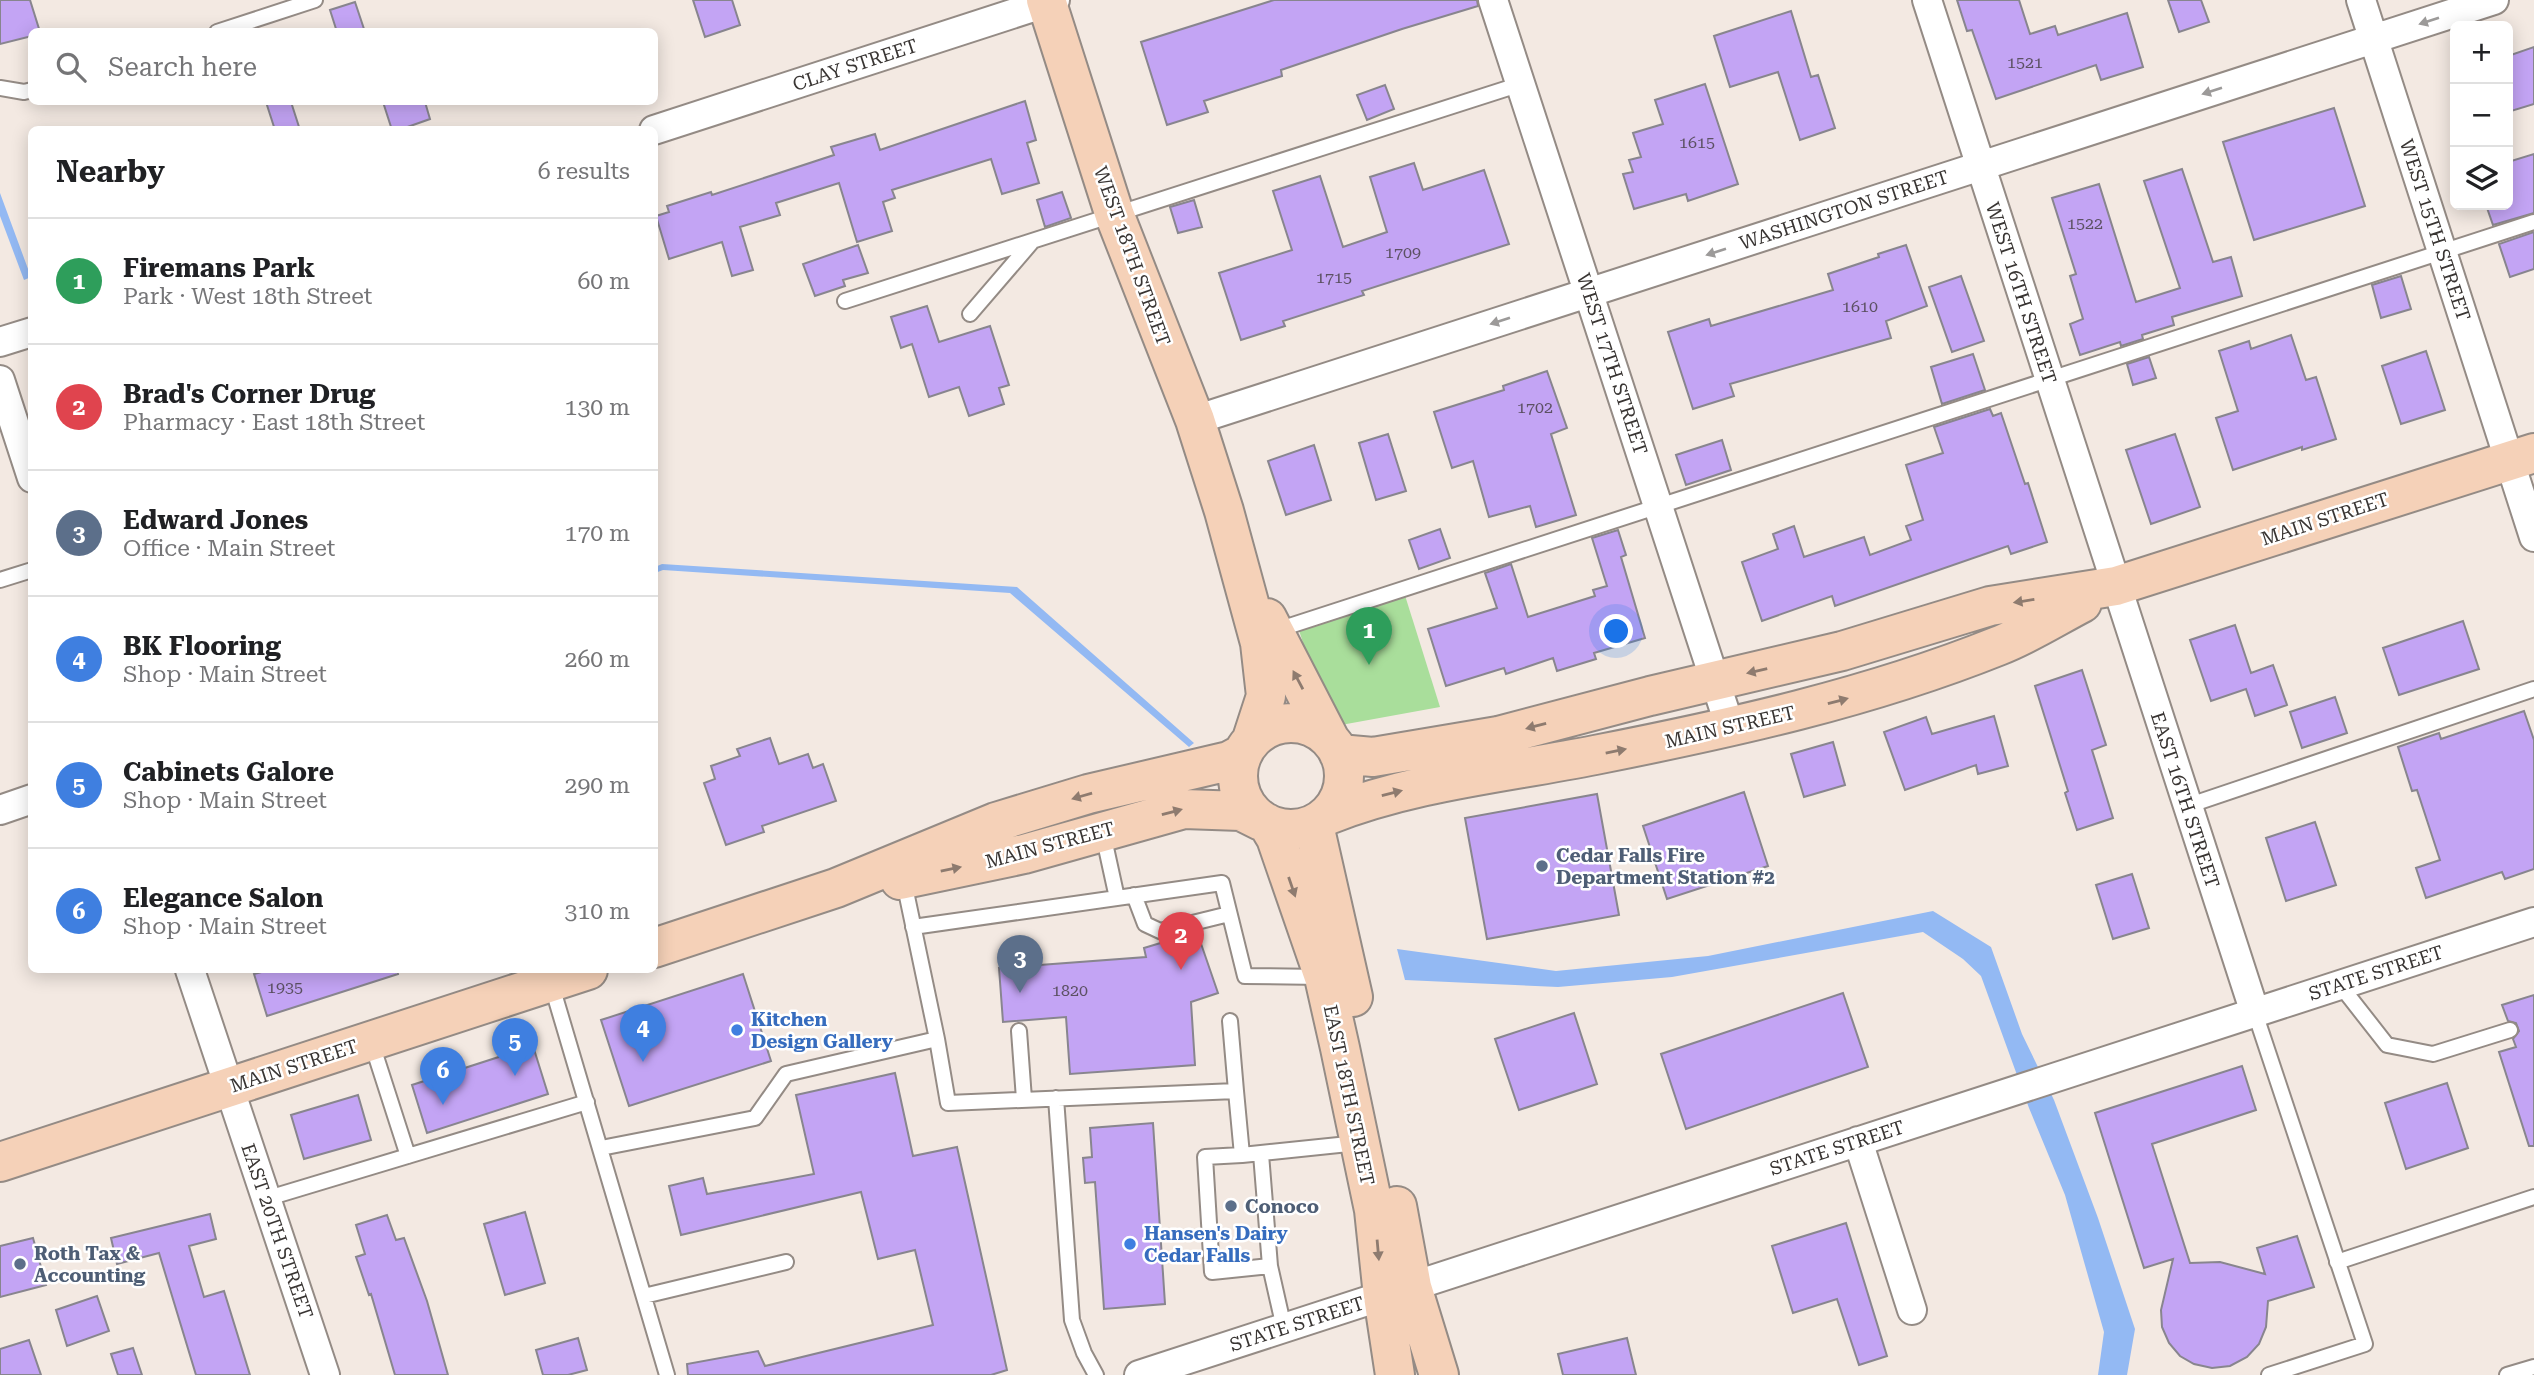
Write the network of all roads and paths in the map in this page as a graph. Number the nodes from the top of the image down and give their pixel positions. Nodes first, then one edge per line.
1 (315, 0) edge
2 (1493, 0) edge
3 (1927, 0) edge
4 (2361, 0) edge
5 (2494, 0) edge
6 (1049, 1) edge
7 (229, 28) edge
8 (2373, 39) junction
9 (1521, 84) junction
10 (0, 88) edge
11 (28, 91) edge
12 (658, 129) edge
13 (1980, 166) junction
14 (1115, 216) junction
15 (2534, 222) edge
16 (1032, 242) junction
17 (2442, 252) junction
18 (1588, 293) junction
19 (845, 301) dead end
20 (970, 314) dead end
21 (28, 333) edge
22 (0, 342) edge
23 (0, 380) edge
24 (2049, 380) junction
25 (1195, 420) junction
26 (2521, 456) edge
27 (28, 466) edge
28 (1658, 506) junction
29 (1224, 510) junction
30 (2534, 537) edge
31 (28, 571) edge
32 (0, 580) edge
33 (2116, 586) junction
34 (1272, 631) junction
35 (1715, 681) junction
36 (2534, 689) edge
37 (1730, 727) junction
38 (1247, 747) junction
39 (1335, 747) junction
40 (28, 800) edge
41 (2187, 806) junction
42 (0, 810) edge
43 (1321, 820) junction
44 (1264, 822) junction
45 (1103, 831) junction
46 (904, 880) junction
47 (836, 888) junction
48 (1134, 895) junction
49 (1117, 898) junction
50 (1229, 914) junction
51 (2534, 922) edge
52 (913, 927) junction
53 (658, 947) edge
54 (191, 973) edge
55 (579, 973) edge
56 (1324, 977) junction
57 (551, 982) junction
58 (2340, 985) junction
59 (2255, 1013) junction
60 (1230, 1021) dead end
61 (2511, 1030) dead end
62 (1018, 1031) dead end
63 (937, 1039) junction
64 (371, 1041) junction
65 (228, 1088) junction
66 (1236, 1091) junction
67 (1056, 1098) junction
68 (1024, 1099) junction
69 (587, 1102) junction
70 (1858, 1141) junction
71 (1360, 1143) junction
72 (601, 1148) junction
73 (1261, 1154) junction
74 (1242, 1155) junction
75 (408, 1156) junction
76 (0, 1163) edge
77 (2534, 1197) edge
78 (265, 1199) junction
79 (786, 1262) dead end
80 (2337, 1262) junction
81 (1270, 1266) junction
82 (1397, 1291) junction
83 (644, 1296) junction
84 (1912, 1310) dead end
85 (1284, 1328) junction
86 (2534, 1367) edge
87 (1185, 1368) edge
88 (325, 1375) edge
89 (667, 1375) edge
90 (1096, 1375) edge
91 (1139, 1375) edge
92 (1395, 1375) edge
93 (1439, 1375) edge
94 (2269, 1375) edge
95 (2507, 1375) edge

1 - 7 lane
2 - 9 street, WEST 17TH STREET
3 - 13 street, WEST 16TH STREET
4 - 8 street, WEST 15TH STREET
5 -> 8 street, WASHINGTON STREET
6 - 12 street, CLAY STREET
6 - 14 main road, WEST 18TH STREET
8 -> 13 street, WASHINGTON STREET
8 - 17 street, WEST 15TH STREET
9 - 14 lane
9 - 18 street, WEST 17TH STREET
10 - 11 lane
13 -> 18 street, WASHINGTON STREET
13 - 24 street, WEST 16TH STREET
14 - 16 lane
14 - 25 main road, WEST 18TH STREET
15 - 17 lane
16 - 19 lane
16 - 20 lane
17 - 24 lane
17 - 26 street, WEST 15TH STREET
18 -> 25 street, WASHINGTON STREET
18 - 28 street, WEST 17TH STREET
21 - 22 street
23 - 27 street
24 - 28 lane
24 - 33 street, WEST 16TH STREET
25 - 29 main road, WEST 18TH STREET
26 - 30 street, WEST 15TH STREET
26 - 33 main road, MAIN STREET
28 - 34 lane
28 - 35 street, WEST 17TH STREET
29 - 34 main road, WEST 18TH STREET
29 - 38 main road, WEST 18TH STREET
31 - 32 lane
33 -> 35 main road, MAIN STREET
37 -> 33 main road, MAIN STREET
33 - 41 street, EAST 16TH STREET
39 -> 34 main road, WEST 18TH STREET
35 - 37 street, WEST 17TH STREET
35 -> 39 main road, MAIN STREET
36 - 41 lane
43 -> 37 main road, MAIN STREET
38 - 39 main road
38 - 44 main road
38 -> 47 main road, MAIN STREET
39 - 43 main road
40 - 42 street
41 - 59 street, EAST 16TH STREET
43 - 44 main road
43 - 82 main road, EAST 18TH STREET
45 -> 44 main road, MAIN STREET
44 -> 56 main road, EAST 18TH STREET
46 -> 45 main road, MAIN STREET
45 - 49 lane
46 - 47 main road, MAIN STREET
46 - 52 lane
47 - 53 main road, MAIN STREET
48 - 49 lane
48 - 50 lane
48 - 50 lane
49 - 52 lane
50 - 56 lane
51 - 58 street, STATE STREET
52 - 63 lane
54 - 65 street, EAST 20TH STREET
55 - 57 main road, MAIN STREET
56 - 71 main road, EAST 18TH STREET
57 - 64 main road, MAIN STREET
57 - 69 lane
58 - 59 street, STATE STREET
58 - 61 lane
59 - 70 street, STATE STREET
59 - 80 lane
60 - 66 lane
62 - 68 lane
63 - 68 lane
63 - 72 lane
64 - 65 main road, MAIN STREET
64 - 75 lane
65 - 76 main road, MAIN STREET
65 - 78 street, EAST 20TH STREET
66 - 67 lane
66 - 74 lane
67 - 68 lane
67 - 90 lane
69 - 72 lane
69 - 75 lane
70 - 82 street, STATE STREET
70 - 84 street
71 - 73 lane
71 -> 82 main road, EAST 18TH STREET
72 - 83 lane
73 - 74 lane
73 - 81 lane
74 - 81 lane
75 - 78 lane
77 - 80 lane
78 - 88 street, EAST 20TH STREET
79 - 83 lane
80 - 94 lane
81 - 85 lane
82 - 85 street, STATE STREET
82 - 92 main road, EAST 18TH STREET
82 - 93 main road, EAST 18TH STREET
83 - 89 lane
85 - 87 street, STATE STREET
86 - 95 lane
87 - 91 street, STATE STREET

